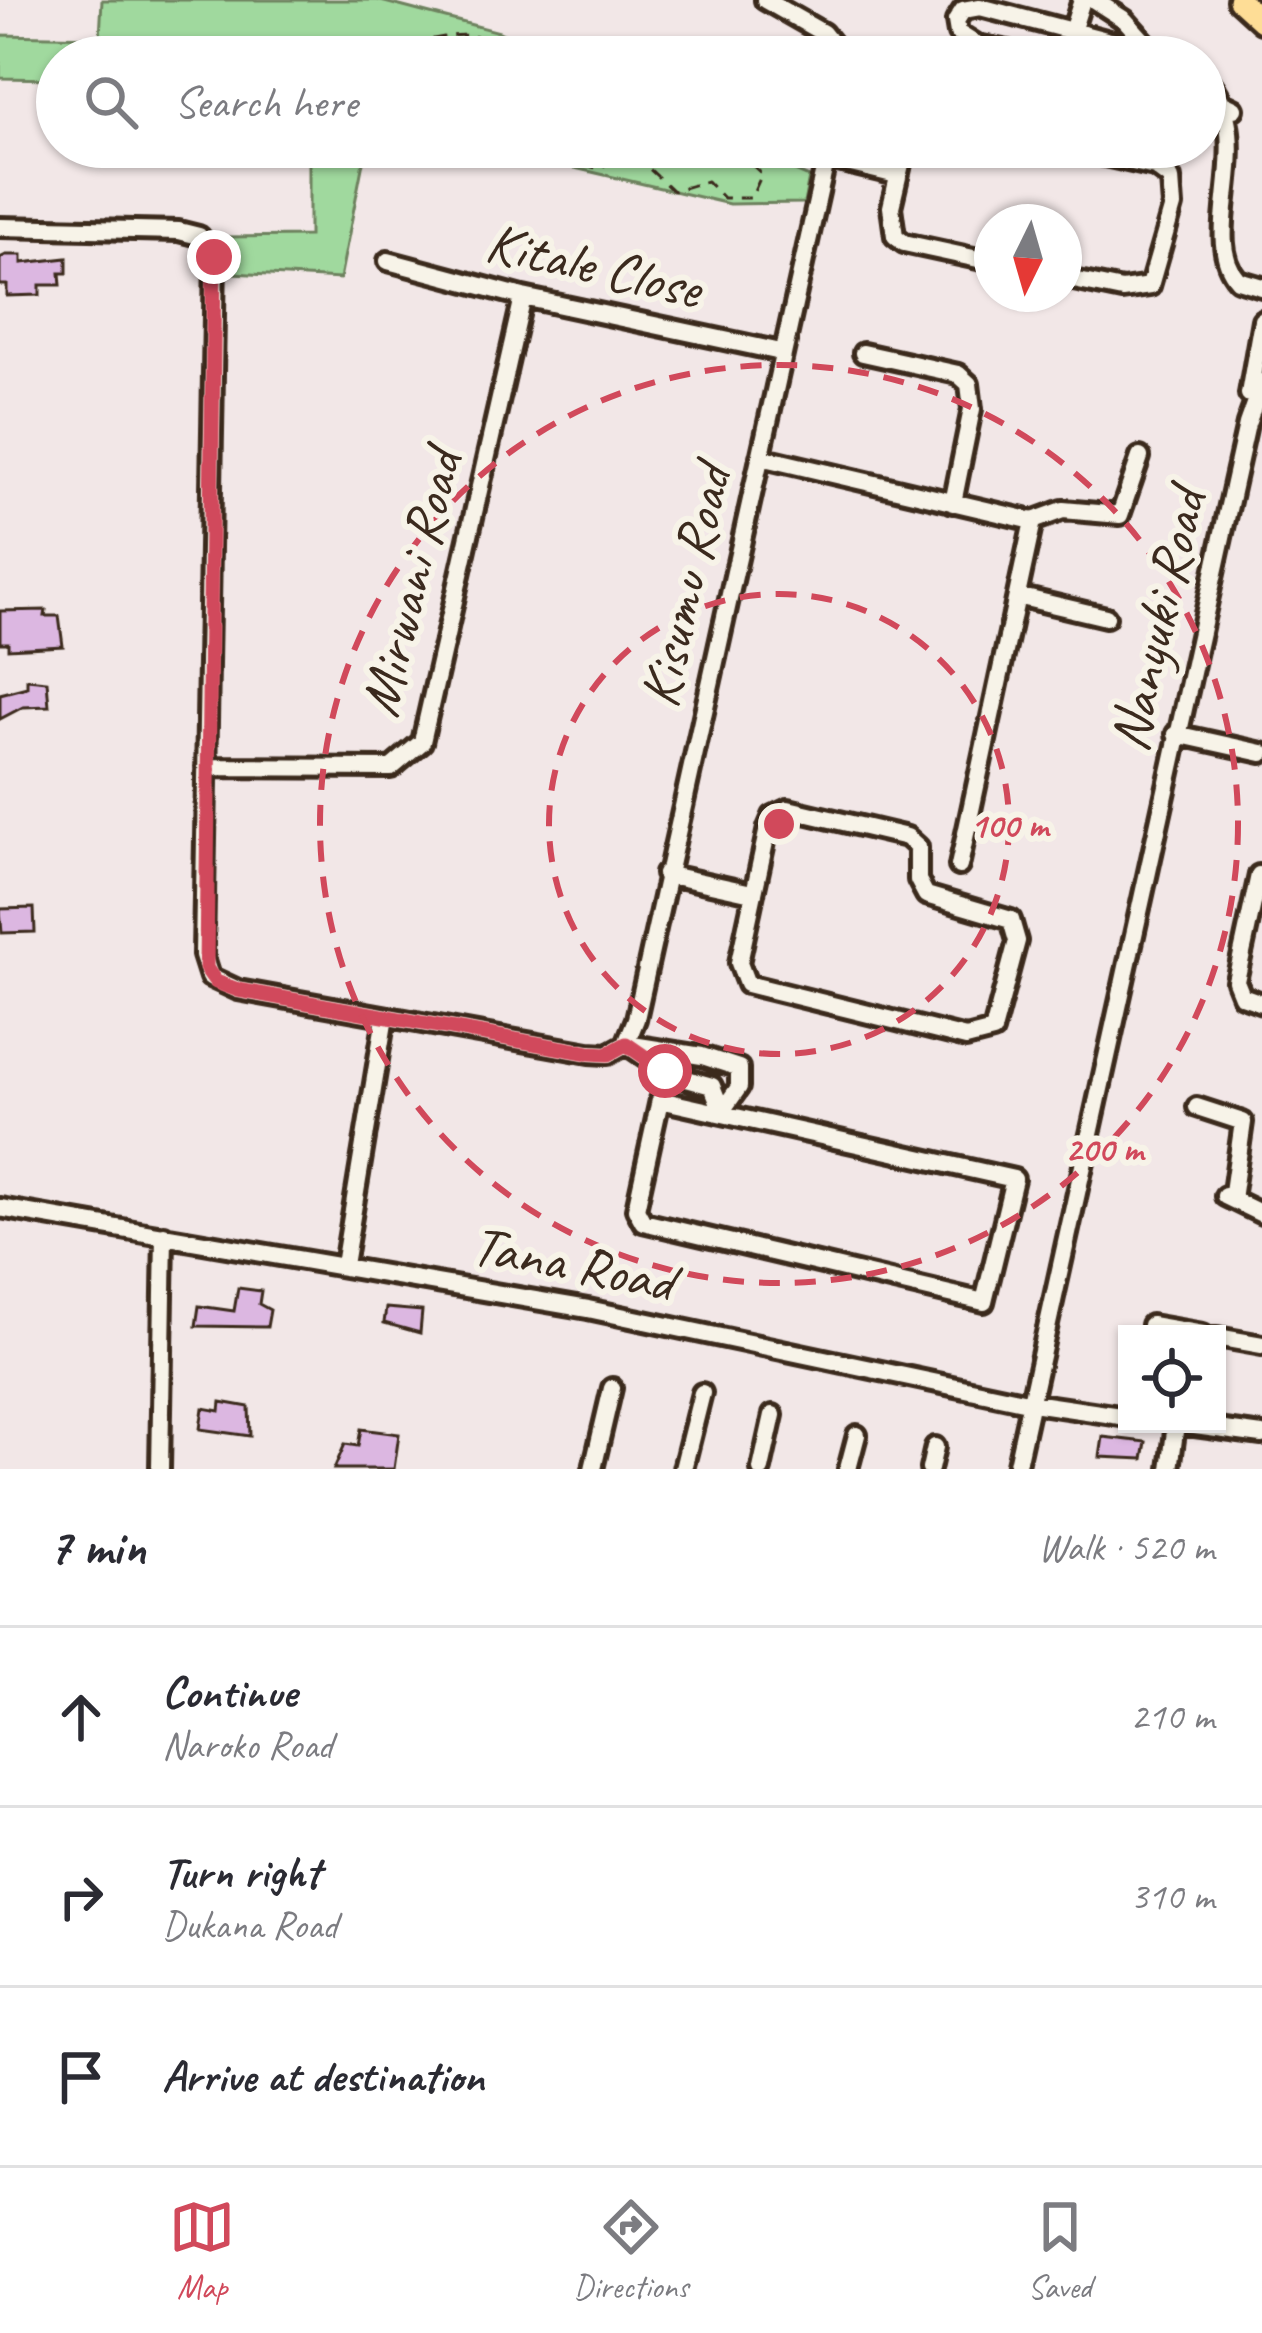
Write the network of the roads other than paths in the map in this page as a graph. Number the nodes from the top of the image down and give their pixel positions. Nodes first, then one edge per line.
1 (765, 0) edge
2 (1082, 0) edge
3 (1094, 0) edge
4 (1239, 0) edge
5 (1252, 0) edge
6 (1262, 6) edge
7 (1262, 21) edge
8 (1070, 28) junction
9 (826, 36) edge
10 (961, 36) edge
11 (1068, 36) edge
12 (1101, 36) edge
13 (1140, 36) edge
14 (1226, 100) edge
15 (1226, 106) edge
16 (1235, 110) junction
17 (824, 168) edge
18 (875, 168) edge
19 (899, 168) edge
20 (1155, 168) edge
21 (897, 175) junction
22 (0, 227) edge
23 (974, 258) edge
24 (388, 261) dead end
25 (1082, 282) edge
26 (1262, 287) edge
27 (523, 297) junction
28 (1262, 320) edge
29 (781, 352) junction
30 (863, 353) dead end
31 (1262, 382) edge
32 (1247, 424) junction
33 (760, 457) junction
34 (1140, 457) dead end
35 (953, 503) junction
36 (1033, 521) junction
37 (1017, 596) junction
38 (1106, 617) dead end
39 (1176, 734) junction
40 (1262, 753) edge
41 (206, 766) junction
42 (959, 866) dead end
43 (665, 874) junction
44 (1259, 875) edge
45 (752, 893) junction
46 (1262, 1003) edge
47 (386, 1017) junction
48 (626, 1044) junction
49 (668, 1050) junction
50 (665, 1071) junction
51 (1197, 1107) dead end
52 (722, 1111) junction
53 (0, 1208) edge
54 (1262, 1214) edge
55 (164, 1235) junction
56 (344, 1265) junction
57 (1226, 1338) edge
58 (1262, 1345) edge
59 (612, 1388) dead end
60 (702, 1393) dead end
61 (1032, 1403) junction
62 (773, 1415) dead end
63 (1118, 1416) edge
64 (1226, 1430) edge
65 (1176, 1433) edge
66 (857, 1435) dead end
67 (1262, 1435) edge
68 (934, 1448) dead end
69 (160, 1469) edge
70 (593, 1469) edge
71 (682, 1469) edge
72 (761, 1469) edge
73 (848, 1469) edge
74 (930, 1469) edge
75 (1016, 1469) edge
76 (1169, 1469) edge

1 - 9 street
2 - 8 street
3 - 13 street
4 - 7 main road
5 - 6 main road
8 - 10 street
8 - 11 street
8 - 12 street
14 - 16 street
15 - 16 street
16 - 26 street
17 - 29 street, Kisumu Road
18 - 21 street
19 - 21 street
20 - 25 street
21 - 23 street
22 - 41 street
24 - 27 street, Kitale Close
27 - 29 street, Kitale Close
27 - 41 street, Mirwani Road
28 - 32 street, Nanyuki Road
29 - 33 street, Kisumu Road
30 - 35 street
31 - 32 street, Nanyuki Road
32 - 39 street, Nanyuki Road
33 - 35 street
33 - 43 street, Kisumu Road
34 - 36 street
35 - 36 street
36 - 37 street
37 - 38 street
37 - 42 street
39 - 40 street
39 - 61 street, Nanyuki Road
41 - 47 street
43 - 45 street
43 - 48 street, Kisumu Road
44 - 46 street
45 - 45 street
47 - 48 street
47 - 56 street
48 - 49 street
48 - 50 street
49 - 50 street
49 - 52 street
50 - 52 street
51 - 54 street
52 - 52 street
53 - 55 street, Tana Road
55 - 56 street, Tana Road
55 - 69 street
56 - 61 street, Tana Road
57 - 58 street
59 - 70 street
60 - 71 street
61 - 63 street, Tana Road
61 - 75 street, Nanyuki Road
62 - 72 street
64 - 67 street
65 - 76 street
66 - 73 street
68 - 74 street

